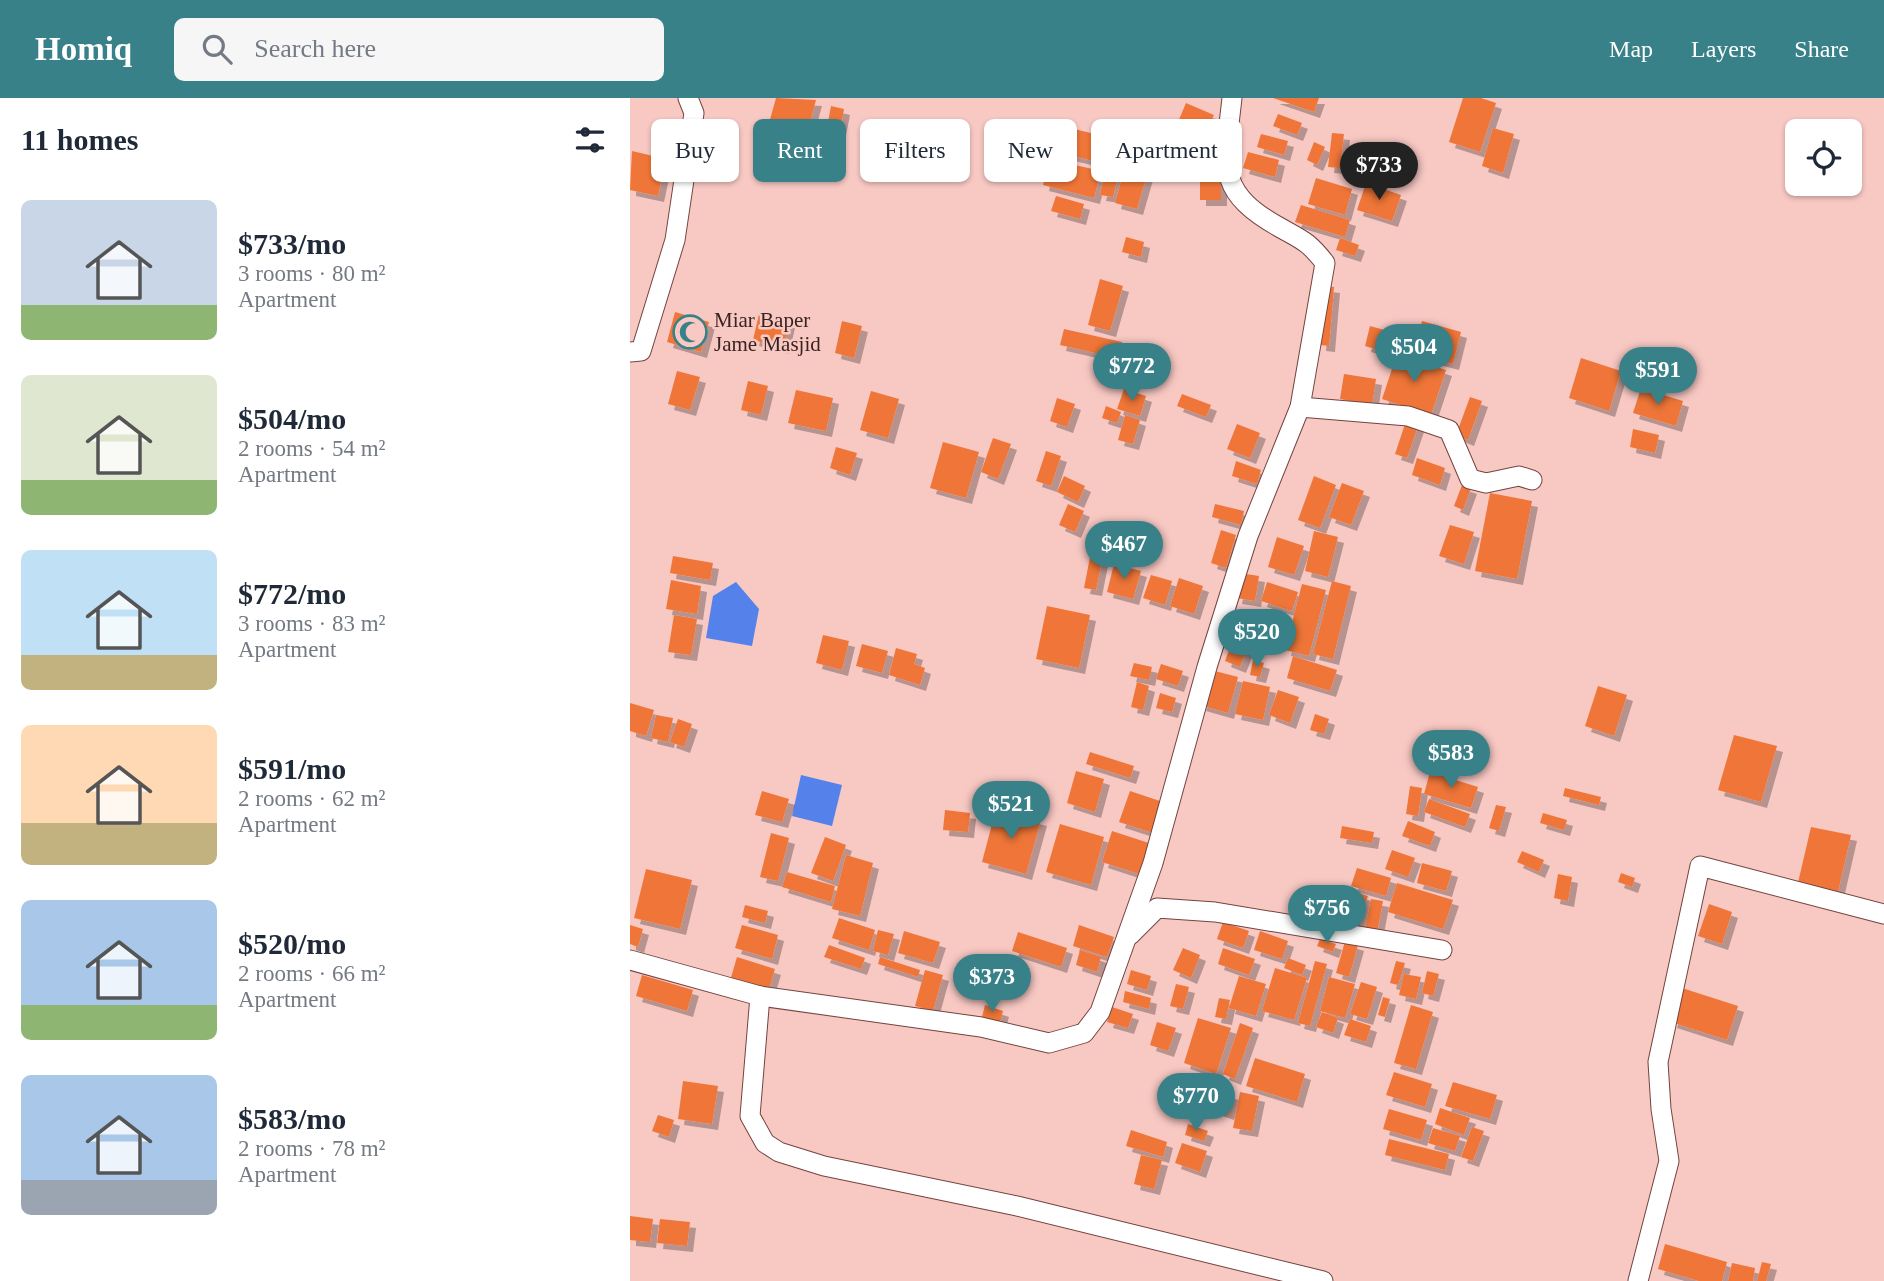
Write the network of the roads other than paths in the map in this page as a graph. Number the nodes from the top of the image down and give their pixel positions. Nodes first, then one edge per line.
1 (688, 98) edge
2 (1232, 98) edge
3 (630, 352) edge
4 (1300, 407) junction
5 (1532, 480) dead end
6 (1884, 914) edge
7 (1126, 938) junction
8 (1442, 950) dead end
9 (630, 960) edge
10 (760, 996) junction
11 (1323, 1281) edge
12 (1638, 1281) edge

1 - 3 street
2 - 4 street
4 - 5 street
4 - 7 street
6 - 12 street
7 - 8 street
7 - 10 street
9 - 10 street
10 - 11 street

